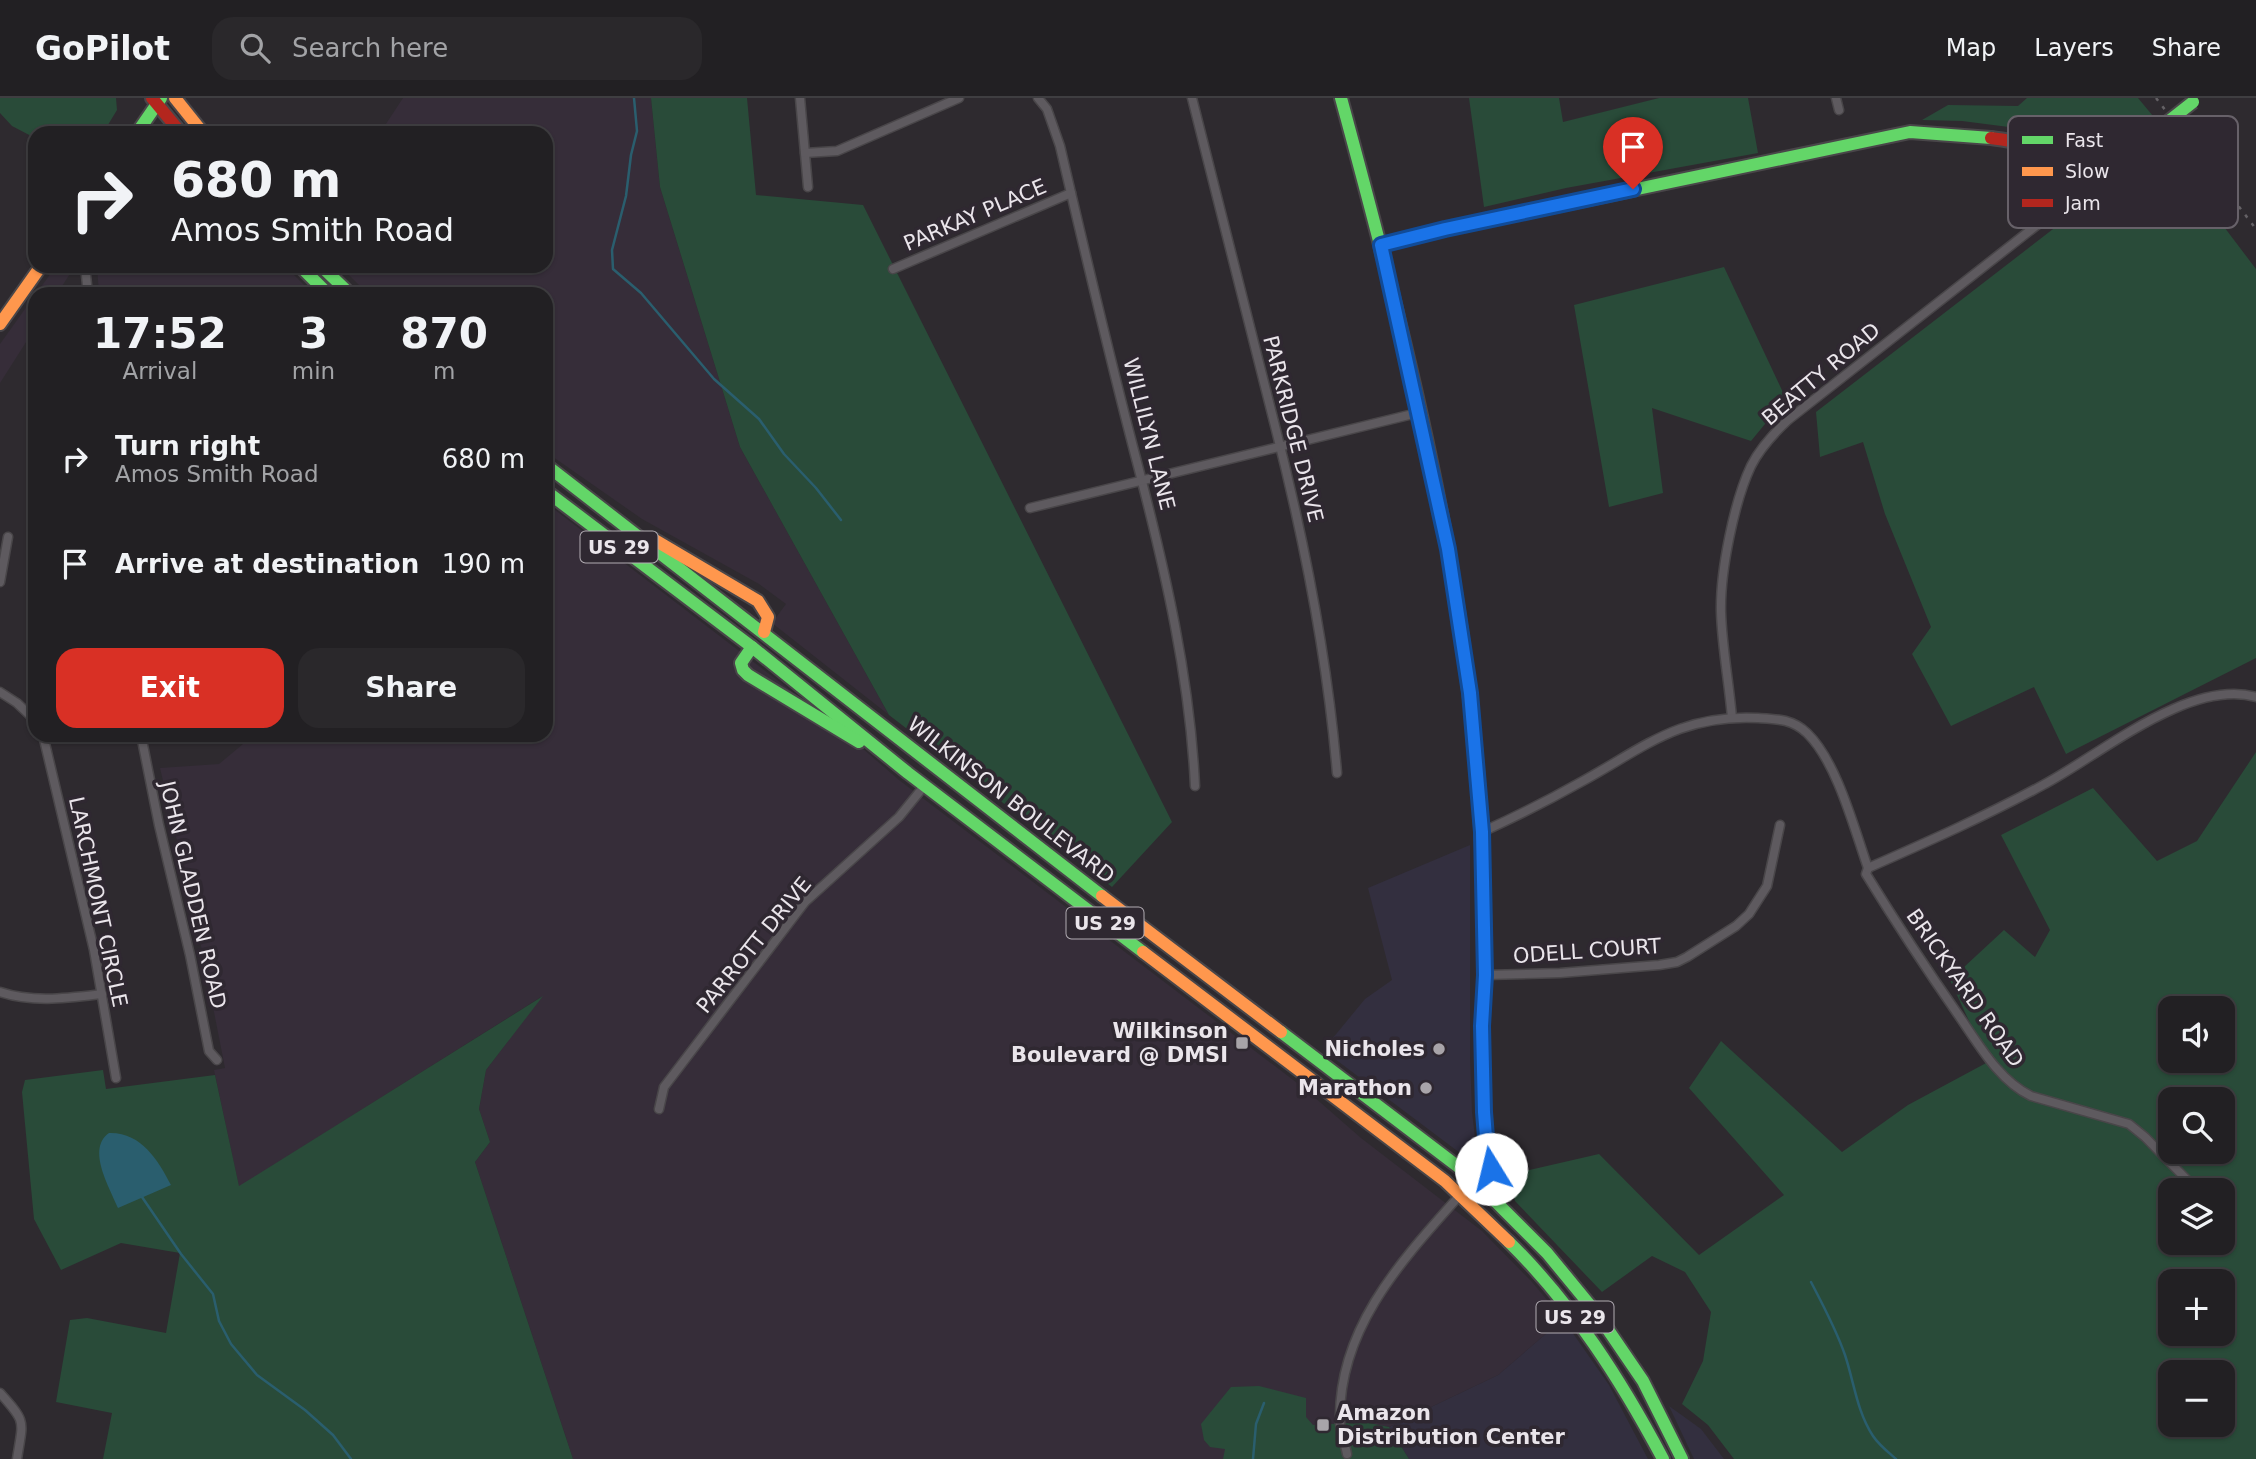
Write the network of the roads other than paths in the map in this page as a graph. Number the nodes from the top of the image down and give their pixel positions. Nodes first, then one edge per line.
1 (175, 98) edge
2 (800, 98) edge
3 (959, 98) edge
4 (1038, 98) edge
5 (1192, 98) edge
6 (1341, 98) edge
7 (1836, 98) edge
8 (156, 100) edge
9 (2195, 100) edge
10 (1839, 110) dead end
11 (2175, 116) edge
12 (140, 126) edge
13 (176, 126) edge
14 (198, 126) edge
15 (2008, 141) edge
16 (805, 153) junction
17 (808, 187) dead end
18 (1071, 193) junction
19 (2033, 228) edge
20 (1381, 245) junction
21 (893, 269) dead end
22 (36, 273) edge
23 (307, 273) edge
24 (328, 273) edge
25 (321, 287) edge
26 (343, 287) edge
27 (0, 324) edge
28 (1417, 413) junction
29 (1281, 446) junction
30 (553, 470) edge
31 (1143, 481) junction
32 (553, 496) edge
33 (602, 508) junction
34 (1030, 508) dead end
35 (8, 537) dead end
36 (0, 582) edge
37 (764, 632) junction
38 (752, 647) junction
39 (0, 692) edge
40 (2256, 697) edge
41 (28, 713) edge
42 (1732, 718) junction
43 (45, 742) edge
44 (142, 742) edge
45 (908, 773) junction
46 (1338, 773) dead end
47 (925, 785) junction
48 (1195, 786) dead end
49 (1780, 825) dead end
50 (1482, 832) junction
51 (1868, 868) junction
52 (1485, 975) junction
53 (0, 992) edge
54 (102, 993) junction
55 (217, 1060) dead end
56 (116, 1078) dead end
57 (659, 1110) dead end
58 (1486, 1137) junction
59 (1492, 1163) junction
60 (1469, 1175) junction
61 (2185, 1178) edge
62 (1481, 1186) junction
63 (1460, 1195) junction
64 (1500, 1204) junction
65 (0, 1393) edge
66 (1348, 1454) dead end
67 (17, 1459) edge
68 (1663, 1459) edge
69 (1682, 1459) edge

1 - 14 main road
2 - 16 street
3 - 16 street
4 - 18 street, WILLILYN LANE
5 - 29 street, PARKRIDGE DRIVE
6 - 20 main road
7 - 10 street
8 - 12 main road
8 - 13 main road
9 - 11 main road, bridge
15 - 20 main road
16 - 17 street
18 - 21 street, PARKAY PLACE
18 - 31 street, WILLILYN LANE
19 - 42 street, BEATTY ROAD
20 - 28 main road
22 - 27 main road
23 - 25 main road
24 - 26 main road
28 - 29 street
28 - 50 main road
29 - 31 street
29 - 46 street, PARKRIDGE DRIVE
30 - 33 main road, WILKINSON BOULEVARD / US 29
31 - 34 street
31 - 48 street, WILLILYN LANE
32 - 38 main road, WILKINSON BOULEVARD / US 29
33 - 37 main road, WILKINSON BOULEVARD / US 29
33 - 37 main road
35 - 36 street
37 - 38 street
37 - 60 main road, WILKINSON BOULEVARD / US 29
38 - 45 main road, WILKINSON BOULEVARD / US 29
38 - 45 main road
39 - 41 street
40 - 51 street
42 - 50 street, BRICKYARD ROAD
42 - 51 street, BRICKYARD ROAD
43 - 54 street, LARCHMONT CIRCLE
44 - 55 street, JOHN GLADDEN ROAD
45 - 47 main road, WILKINSON BOULEVARD / US 29
47 - 57 street, PARROTT DRIVE
47 - 63 main road, WILKINSON BOULEVARD / US 29
49 - 52 street, ODELL COURT
50 - 52 main road
51 - 61 street, BRICKYARD ROAD
52 - 58 main road
53 - 54 street
54 - 56 street, LARCHMONT CIRCLE
58 - 59 main road
58 - 60 main road
59 - 62 main road
59 - 64 main road
60 - 62 main road, WILKINSON BOULEVARD / US 29
60 - 63 main road
62 - 63 main road
62 - 64 main road, WILKINSON BOULEVARD / US 29
63 - 66 street
63 - 68 main road, WILKINSON BOULEVARD / US 29
64 - 69 main road, WILKINSON BOULEVARD / US 29
65 - 67 street

